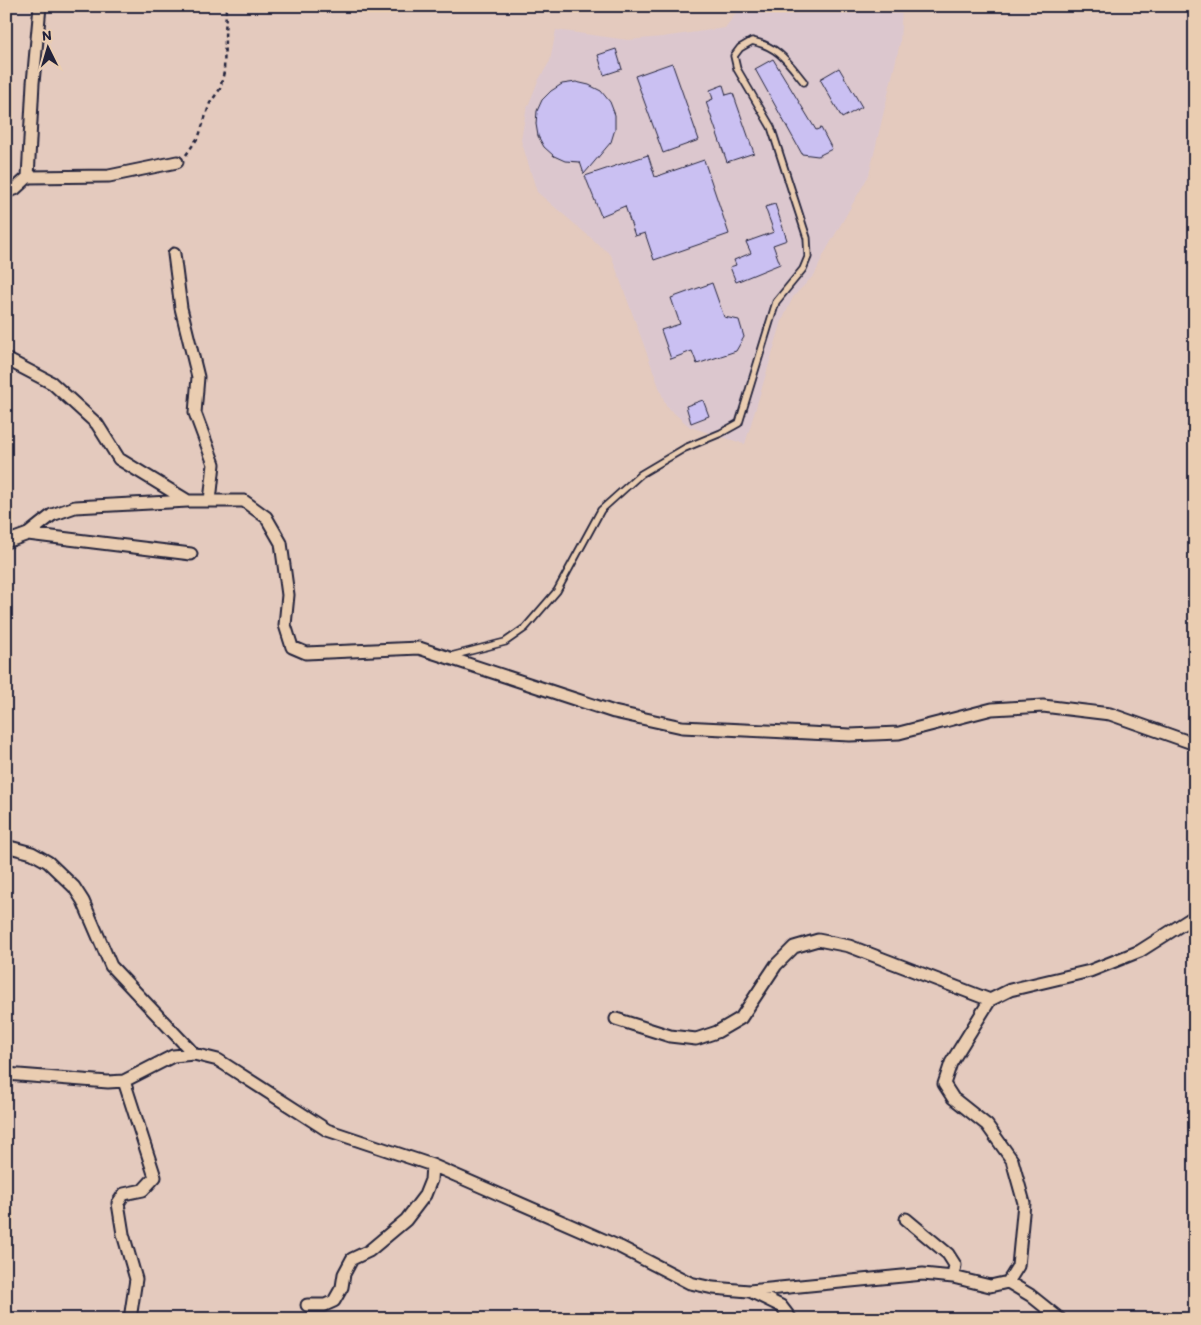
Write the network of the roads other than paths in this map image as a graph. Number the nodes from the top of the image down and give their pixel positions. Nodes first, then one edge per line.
1 (40, 6) edge
2 (804, 82) dead end
3 (177, 162) road end
4 (28, 177) junction
5 (6, 192) edge
6 (174, 254) dead end
7 (6, 359) edge
8 (188, 501) junction
9 (210, 501) junction
10 (28, 534) junction
11 (6, 542) edge
12 (191, 554) dead end
13 (449, 656) junction
14 (1195, 744) edge
15 (6, 846) edge
16 (1195, 916) edge
17 (990, 1000) junction
18 (616, 1019) dead end
19 (194, 1054) junction
20 (6, 1074) edge
21 (124, 1081) junction
22 (432, 1165) junction
23 (906, 1219) dead end
24 (953, 1277) junction
25 (1008, 1282) junction
26 (748, 1291) junction
27 (307, 1305) dead end
28 (130, 1319) edge
29 (791, 1319) edge
30 (1060, 1319) edge

1 - 4 street
2 - 13 lane
3 - 4 street
4 - 5 street
6 - 9 street
7 - 8 street
8 - 9 street
8 - 10 street
9 - 13 street
10 - 11 street
10 - 12 street
13 - 14 street
15 - 19 street
16 - 17 street
17 - 18 street
17 - 25 street
19 - 21 street
19 - 22 street
20 - 21 street
21 - 28 street
22 - 26 street
22 - 27 street
23 - 24 street
24 - 25 street
24 - 26 street
25 - 30 street
26 - 29 street

